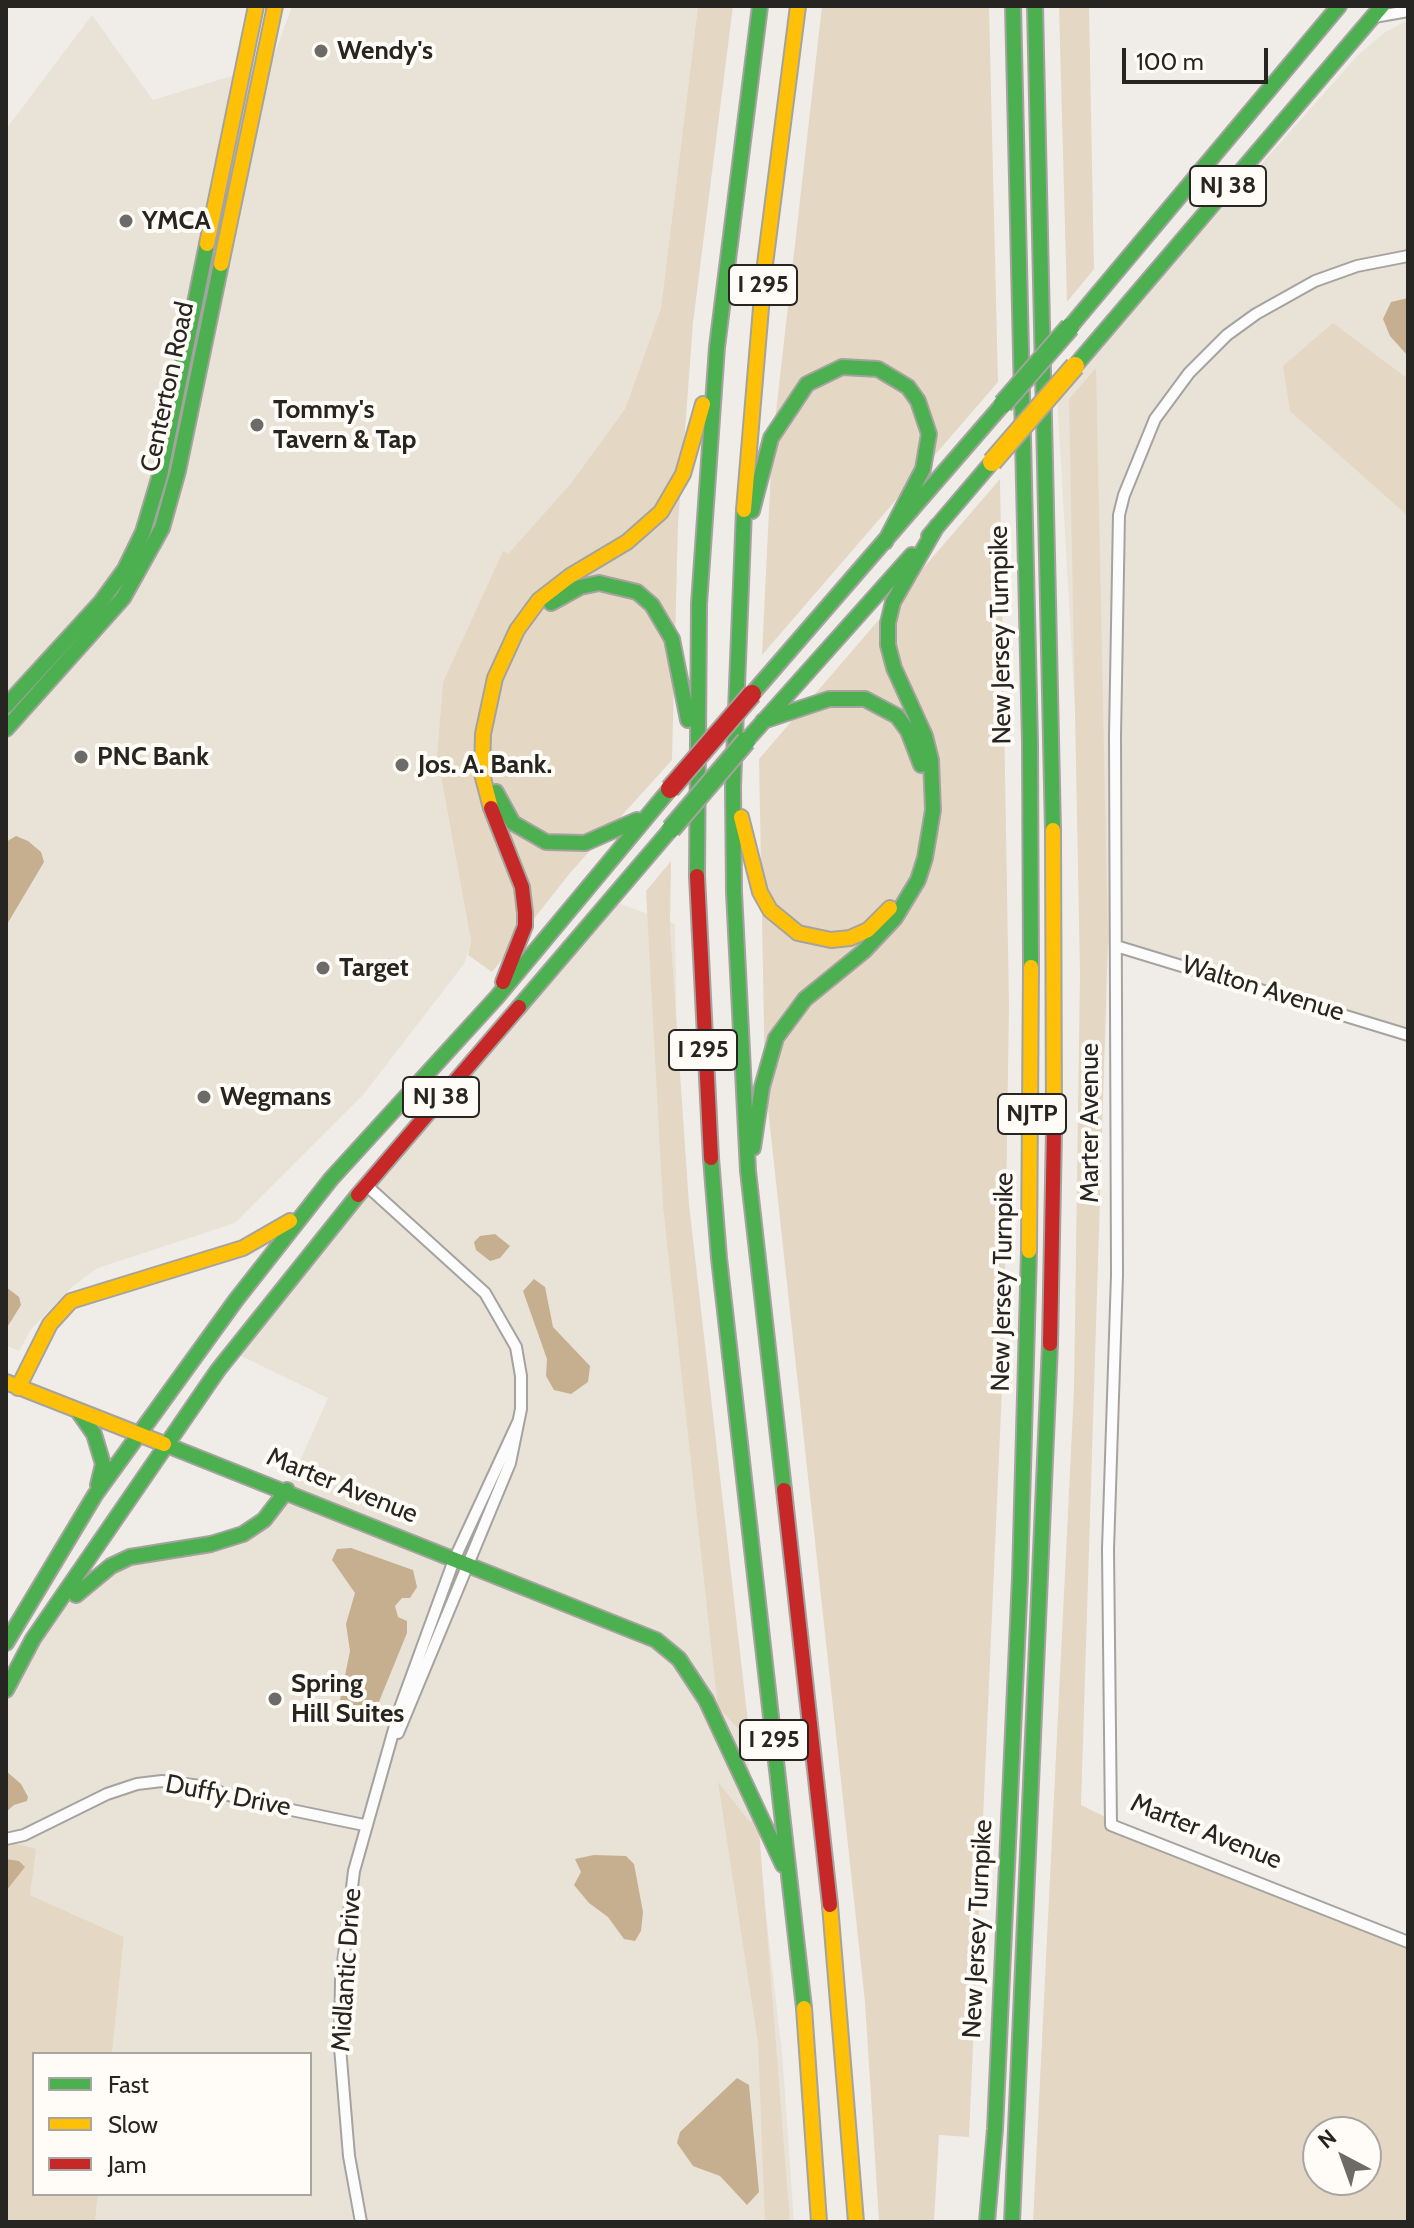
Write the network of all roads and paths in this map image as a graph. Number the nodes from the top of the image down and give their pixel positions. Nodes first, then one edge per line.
1 (256, 6) edge
2 (275, 6) edge
3 (760, 6) edge
4 (798, 6) edge
5 (1013, 6) edge
6 (1035, 6) edge
7 (1339, 6) edge
8 (1408, 11) edge
9 (1377, 12) edge
10 (1408, 256) edge
11 (717, 347) junction
12 (937, 526) junction
13 (885, 542) junction
14 (740, 564) junction
15 (6, 706) edge
16 (763, 721) junction
17 (6, 729) edge
18 (695, 757) junction
19 (733, 786) junction
20 (665, 795) junction
21 (1116, 946) junction
22 (497, 997) junction
23 (1408, 1035) edge
24 (748, 1171) junction
25 (366, 1185) junction
26 (311, 1204) junction
27 (12, 1385) edge
28 (78, 1411) junction
29 (518, 1422) junction
30 (137, 1433) junction
31 (164, 1444) junction
32 (287, 1490) junction
33 (95, 1495) junction
34 (461, 1563) junction
35 (33, 1639) junction
36 (6, 1643) edge
37 (6, 1690) edge
38 (383, 1768) junction
39 (364, 1825) junction
40 (6, 1839) edge
41 (791, 1884) junction
42 (1408, 1942) edge
43 (361, 2222) edge
44 (819, 2222) edge
45 (856, 2222) edge
46 (987, 2222) edge
47 (1012, 2222) edge

1 - 15 main road, Centerton Road
2 - 17 main road, Centerton Road
3 - 11 main road, I 295
4 - 14 main road, I 295
5 - 46 main road, New Jersey Turnpike / NJTP
6 - 47 main road, New Jersey Turnpike / NJTP
7 - 13 main road, NJ 38, bridge
8 - 9 street
9 - 12 main road, NJ 38, bridge
10 - 21 street, Marter Avenue
11 - 18 main road, I 295
11 - 22 main road
12 - 16 main road, NJ 38
12 - 24 main road
13 - 14 main road
13 - 20 main road, NJ 38, bridge
14 - 19 main road, I 295
16 - 19 main road
16 - 25 main road, NJ 38, bridge
18 - 20 main road
18 - 41 main road, I 295
19 - 24 main road, I 295
20 - 22 main road, NJ 38
21 - 23 street, Walton Avenue
21 - 42 street, Marter Avenue
22 - 26 main road, NJ 38
24 - 45 main road, I 295
25 - 29 street, Midlantic Drive
25 - 31 main road, NJ 38
26 - 27 main road
26 - 30 main road, NJ 38
27 - 28 main road, Marter Avenue
28 - 30 main road, Marter Avenue
28 - 33 main road
29 - 34 street, Midlantic Drive
29 - 34 street, Midlantic Drive
30 - 31 main road, Marter Avenue
30 - 33 main road, NJ 38
31 - 32 main road, Marter Avenue
31 - 35 main road, NJ 38
32 - 34 main road, Marter Avenue
32 - 35 main road
33 - 36 main road, NJ 38
34 - 38 street, Midlantic Drive
34 - 38 street, Midlantic Drive
34 - 41 main road, Marter Avenue
35 - 37 main road, NJ 38
38 - 39 street, Midlantic Drive
39 - 40 street, Duffy Drive
39 - 43 street, Midlantic Drive
41 - 44 main road, I 295

